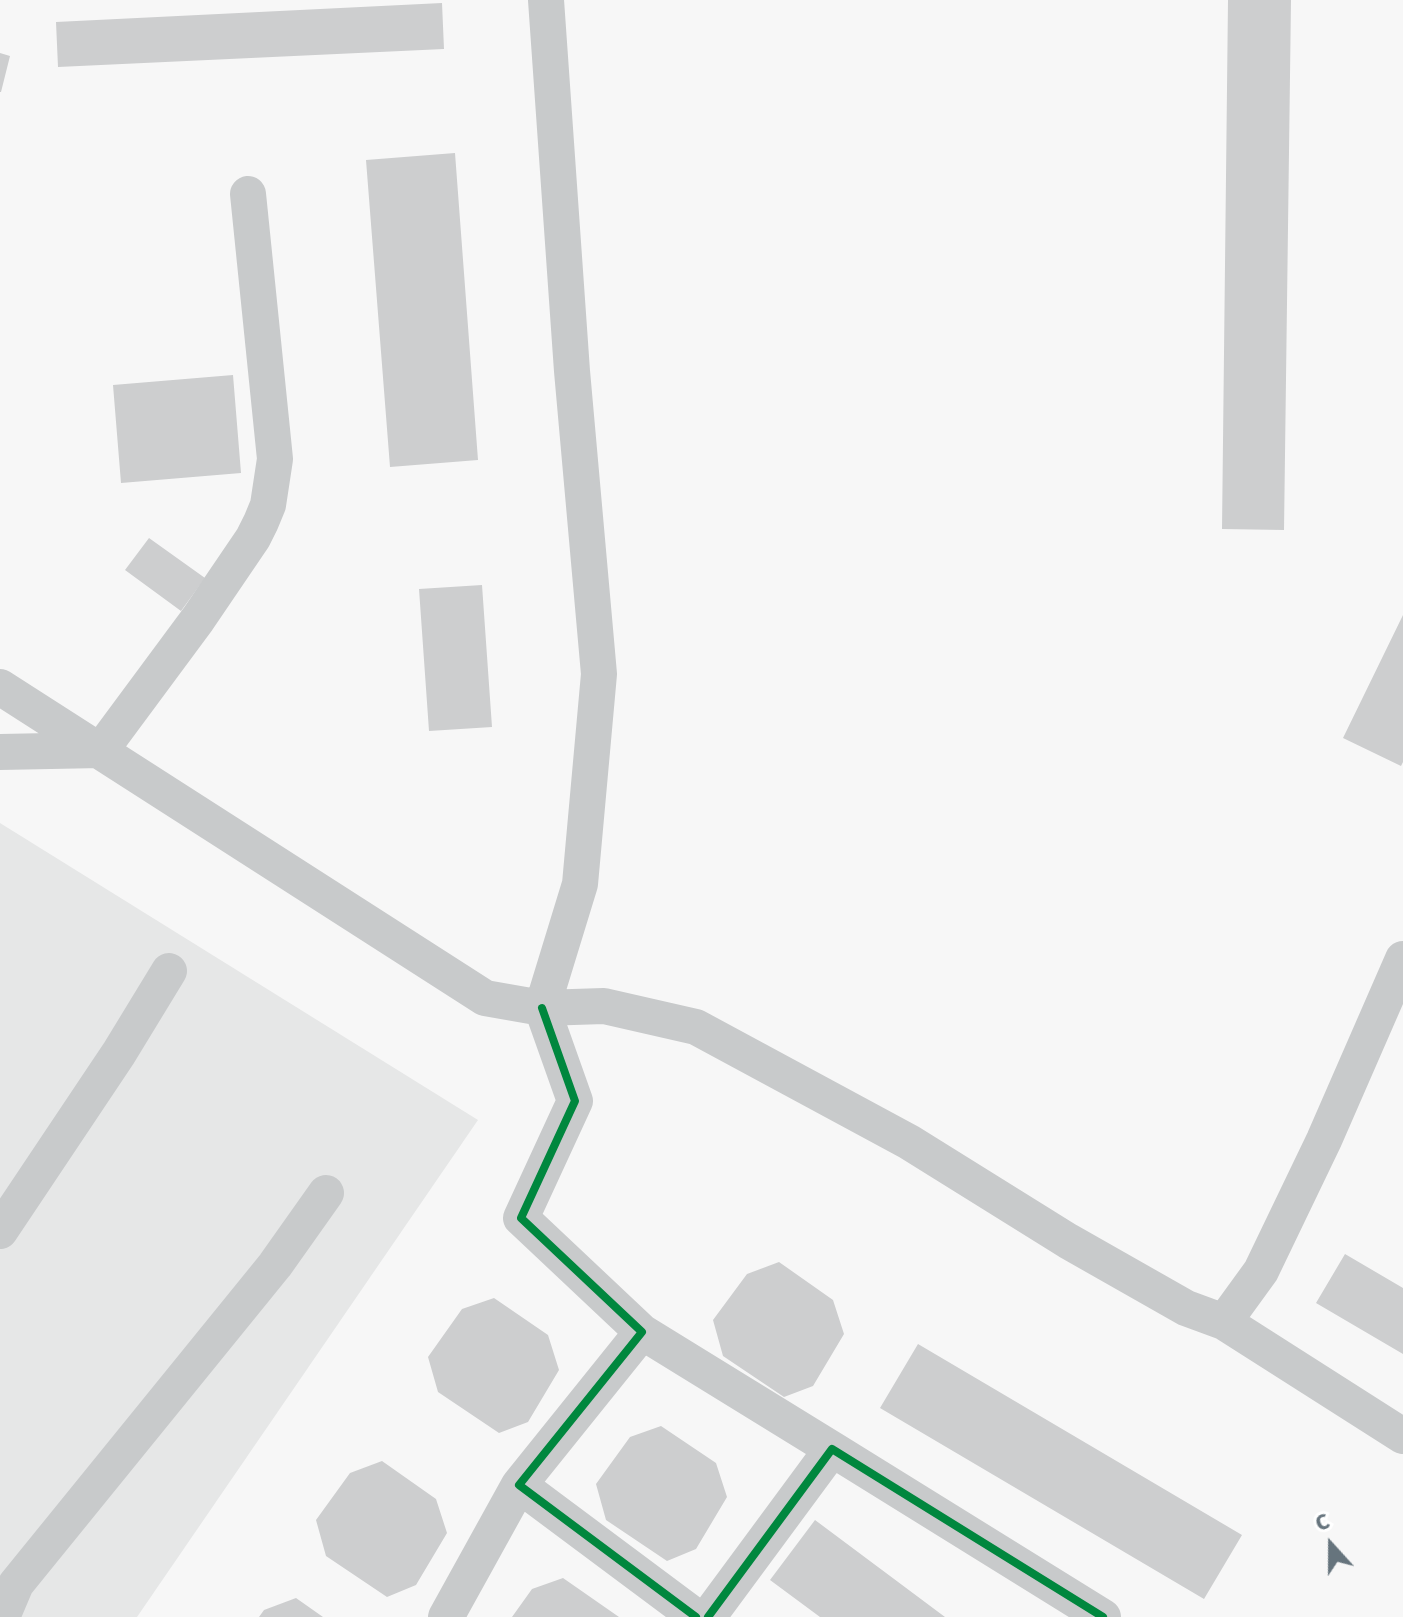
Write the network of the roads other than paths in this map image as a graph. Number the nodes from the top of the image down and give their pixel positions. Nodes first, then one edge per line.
1 (546, 0) edge
2 (248, 194) dead end
3 (0, 687) edge
4 (101, 750) junction
5 (0, 752) edge
6 (1403, 959) edge
7 (169, 971) dead end
8 (542, 1008) junction
9 (326, 1193) dead end
10 (0, 1231) edge
11 (1224, 1322) junction
12 (642, 1332) junction
13 (1403, 1436) edge
14 (832, 1449) junction
15 (519, 1485) junction
16 (8, 1577) edge
17 (2, 1617) edge
18 (446, 1617) edge
19 (696, 1617) edge
20 (708, 1617) edge
21 (1103, 1617) edge

1 - 8 street
2 - 4 street
3 - 4 street
4 - 5 street
4 - 8 street
6 - 11 street
7 - 10 street
8 - 11 street
8 - 12 street
9 - 16 street
11 - 13 street
12 - 14 street
12 - 15 street
14 - 20 street
14 - 21 street
15 - 18 street
15 - 19 street
16 - 17 street

